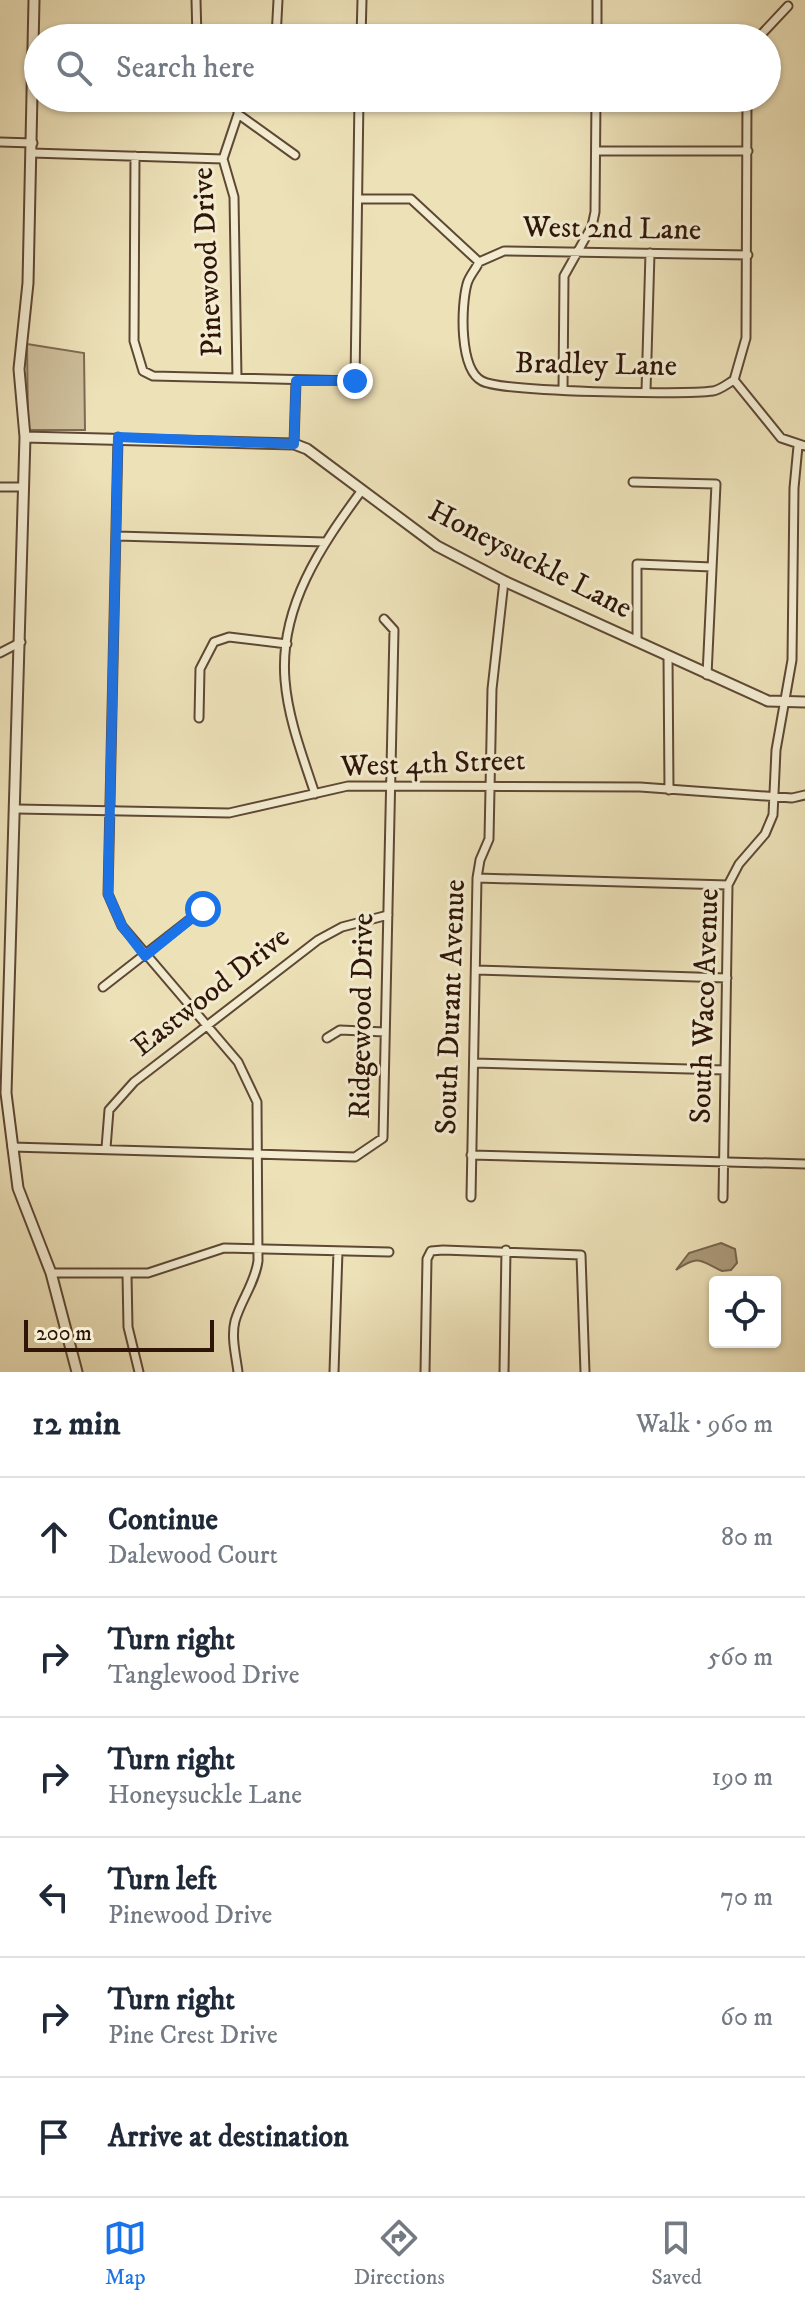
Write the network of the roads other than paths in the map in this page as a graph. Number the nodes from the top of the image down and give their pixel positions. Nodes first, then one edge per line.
1 (34, 0) edge
2 (196, 0) edge
3 (278, 0) edge
4 (362, 0) edge
5 (597, 0) edge
6 (788, 6) dead end
7 (34, 24) edge
8 (197, 24) edge
9 (277, 24) edge
10 (361, 24) edge
11 (597, 24) edge
12 (771, 24) edge
13 (33, 112) edge
14 (359, 112) edge
15 (596, 112) edge
16 (747, 112) edge
17 (238, 114) joint
18 (0, 142) edge
19 (33, 148) junction
20 (596, 151) junction
21 (748, 151) junction
22 (295, 155) dead end
23 (135, 156) junction
24 (223, 159) junction
25 (358, 199) junction
26 (578, 252) junction
27 (650, 253) junction
28 (748, 255) junction
29 (479, 262) junction
30 (237, 378) junction
31 (734, 380) junction
32 (296, 381) junction
33 (563, 389) junction
34 (646, 391) junction
35 (25, 437) junction
36 (118, 437) junction
37 (294, 444) junction
38 (802, 446) edge
39 (633, 482) dead end
40 (0, 487) edge
41 (23, 487) junction
42 (362, 490) junction
43 (117, 536) junction
44 (325, 542) junction
45 (712, 567) junction
46 (504, 581) junction
47 (384, 619) dead end
48 (637, 641) junction
49 (21, 642) junction
50 (287, 644) junction
51 (0, 653) edge
52 (668, 656) junction
53 (707, 675) junction
54 (786, 702) junction
55 (805, 702) edge
56 (199, 718) dead end
57 (492, 784) junction
58 (391, 789) junction
59 (669, 790) junction
60 (315, 794) junction
61 (805, 795) edge
62 (774, 797) junction
63 (17, 809) junction
64 (110, 811) junction
65 (477, 878) junction
66 (728, 885) junction
67 (203, 909) dead end
68 (388, 915) junction
69 (145, 956) junction
70 (476, 970) junction
71 (727, 978) junction
72 (103, 987) dead end
73 (206, 1027) junction
74 (385, 1032) junction
75 (327, 1038) dead end
76 (474, 1063) junction
77 (725, 1070) junction
78 (12, 1147) junction
79 (106, 1148) junction
80 (260, 1153) junction
81 (471, 1155) junction
82 (723, 1162) junction
83 (805, 1164) edge
84 (471, 1197) dead end
85 (723, 1198) dead end
86 (258, 1248) junction
87 (506, 1250) junction
88 (338, 1251) junction
89 (389, 1252) dead end
90 (51, 1273) junction
91 (127, 1275) junction
92 (77, 1372) edge
93 (139, 1372) edge
94 (238, 1372) edge
95 (334, 1372) edge
96 (425, 1372) edge
97 (504, 1372) edge
98 (585, 1372) edge

1 - 7 street
2 - 8 street
3 - 9 street
4 - 10 street
5 - 11 street
6 - 12 street
13 - 19 street
14 - 25 street
15 - 20 street
16 - 21 street
17 - 22 street
17 - 24 street, Pinewood Drive
18 - 19 street
19 - 23 street
19 - 35 street
20 - 21 street
20 - 26 street
21 - 28 street
23 - 24 street
23 - 30 street
24 - 30 street, Pinewood Drive
25 - 29 street
25 - 32 street
26 - 27 street, West 2nd Lane
26 - 29 street, West 2nd Lane
26 - 33 street
27 - 28 street, West 2nd Lane
27 - 34 street
28 - 31 street
29 - 33 street, Bradley Lane
30 - 32 street
31 - 34 street, Bradley Lane
31 - 38 street
32 - 37 street
33 - 34 street, Bradley Lane
35 - 36 street, Honeysuckle Lane
35 - 41 street
36 - 37 street, Honeysuckle Lane
36 - 43 street
37 - 42 street, Honeysuckle Lane
38 - 54 street, South Waco Avenue
39 - 45 street
40 - 41 street
41 - 49 street
42 - 44 street
42 - 46 street, Honeysuckle Lane
43 - 44 street
43 - 64 street
44 - 50 street
45 - 48 street
45 - 53 street
46 - 48 street, Honeysuckle Lane
46 - 57 street, South Durant Avenue
47 - 58 street, Ridgewood Drive
48 - 52 street, Honeysuckle Lane
49 - 51 street
49 - 63 street
50 - 56 street
50 - 60 street
52 - 53 street, Honeysuckle Lane
52 - 59 street
53 - 54 street, Honeysuckle Lane
54 - 55 street, Honeysuckle Lane
54 - 62 street, South Waco Avenue
57 - 58 street, West 4th Street
57 - 59 street, West 4th Street
57 - 65 street, South Durant Avenue
58 - 60 street, West 4th Street
58 - 68 street, Ridgewood Drive
59 - 62 street, West 4th Street
60 - 64 street, West 4th Street
61 - 62 street, West 4th Street
62 - 66 street, South Waco Avenue
63 - 64 street, West 4th Street
63 - 78 street
64 - 69 street
65 - 66 street
65 - 70 street, South Durant Avenue
66 - 71 street, South Waco Avenue
67 - 69 street
68 - 73 street, Eastwood Drive
68 - 74 street, Ridgewood Drive
69 - 72 street
69 - 73 street
70 - 71 street
70 - 76 street, South Durant Avenue
71 - 77 street, South Waco Avenue
73 - 79 street, Eastwood Drive
73 - 80 street
74 - 75 street
74 - 80 street, Ridgewood Drive
76 - 77 street
76 - 81 street, South Durant Avenue
77 - 82 street, South Waco Avenue
78 - 79 street, Ridgewood Drive
78 - 90 street
79 - 80 street, Ridgewood Drive
80 - 86 street
81 - 82 street
81 - 84 street, South Durant Avenue
82 - 83 street
82 - 85 street, South Waco Avenue
86 - 88 street
86 - 91 street
86 - 94 street
87 - 96 street
87 - 97 street
87 - 98 street
88 - 89 street
88 - 95 street
90 - 91 street
90 - 92 street
91 - 93 street

